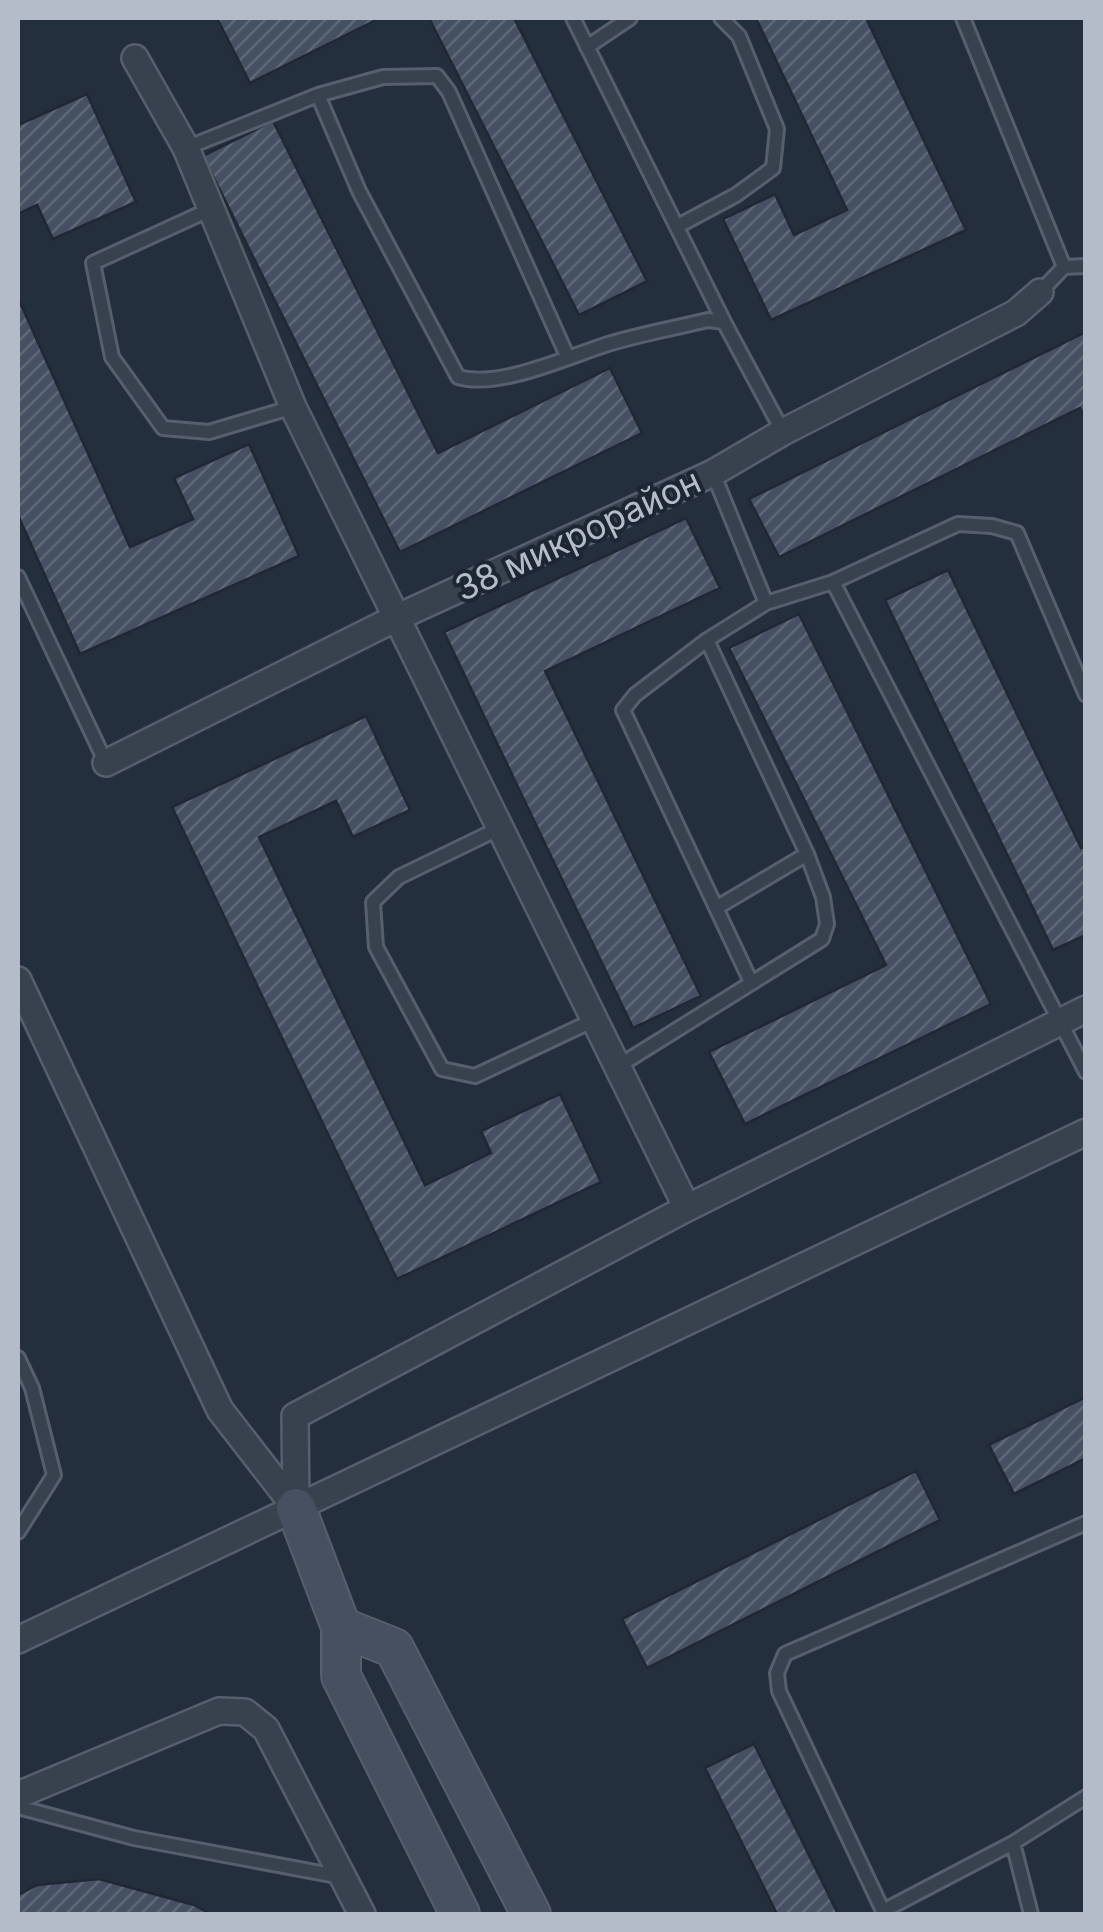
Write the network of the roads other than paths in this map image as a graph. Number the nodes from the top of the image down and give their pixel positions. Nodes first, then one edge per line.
1 (573, 18) edge
2 (630, 18) edge
3 (721, 18) edge
4 (963, 18) edge
5 (587, 48) junction
6 (134, 58) dead end
7 (318, 96) junction
8 (186, 148) junction
9 (211, 210) junction
10 (678, 226) junction
11 (1086, 266) edge
12 (1064, 267) junction
13 (1040, 292) joint
14 (724, 322) junction
15 (568, 358) junction
16 (293, 407) junction
17 (783, 432) junction
18 (713, 473) junction
19 (18, 577) edge
20 (833, 582) junction
21 (766, 603) junction
22 (396, 618) junction
23 (707, 640) junction
24 (1086, 695) edge
25 (106, 762) joint
26 (498, 829) junction
27 (807, 854) junction
28 (716, 908) junction
29 (18, 980) edge
30 (750, 982) junction
31 (1086, 1009) edge
32 (594, 1020) junction
33 (1059, 1021) junction
34 (617, 1067) junction
35 (1086, 1072) edge
36 (1086, 1132) edge
37 (687, 1208) junction
38 (18, 1358) edge
39 (296, 1508) junction
40 (1086, 1523) edge
41 (18, 1532) edge
42 (340, 1627) junction
43 (18, 1640) edge
44 (18, 1794) edge
45 (1086, 1797) edge
46 (18, 1806) edge
47 (1013, 1843) junction
48 (344, 1877) junction
49 (884, 1913) edge
50 (362, 1914) edge
51 (460, 1914) edge
52 (531, 1914) edge
53 (1031, 1914) edge

1 - 5 lane
2 - 5 lane
3 - 10 lane
4 - 12 lane
5 - 10 lane
6 - 8 street
7 - 8 lane
7 - 15 lane
7 - 15 lane
8 - 9 street
9 - 16 street
9 - 16 lane
10 - 14 lane
11 - 12 lane
12 - 13 lane
13 - 17 street, 38 микрорайон
14 - 15 lane
14 - 17 lane
16 - 22 street
17 - 18 street, 38 микрорайон
18 - 21 lane
18 - 22 street, 38 микрорайон
19 - 25 lane
20 - 21 lane
20 - 24 lane
20 - 33 lane
21 - 23 lane
22 - 25 street, 38 микрорайон
22 - 26 street
23 - 27 lane
23 - 28 lane
26 - 32 street
26 - 32 lane
27 - 28 lane
27 - 30 lane
28 - 30 lane
29 - 39 street
30 - 34 lane
31 - 33 street
32 - 34 street
33 - 35 lane
33 - 37 street
34 - 37 street
36 - 39 street
37 - 39 street
38 - 41 lane
39 - 42 street
39 - 43 street
40 - 49 lane
42 - 51 street
42 - 52 street
44 - 48 street
45 - 47 lane
46 - 48 lane
47 - 49 lane
47 - 53 lane
48 - 50 street

